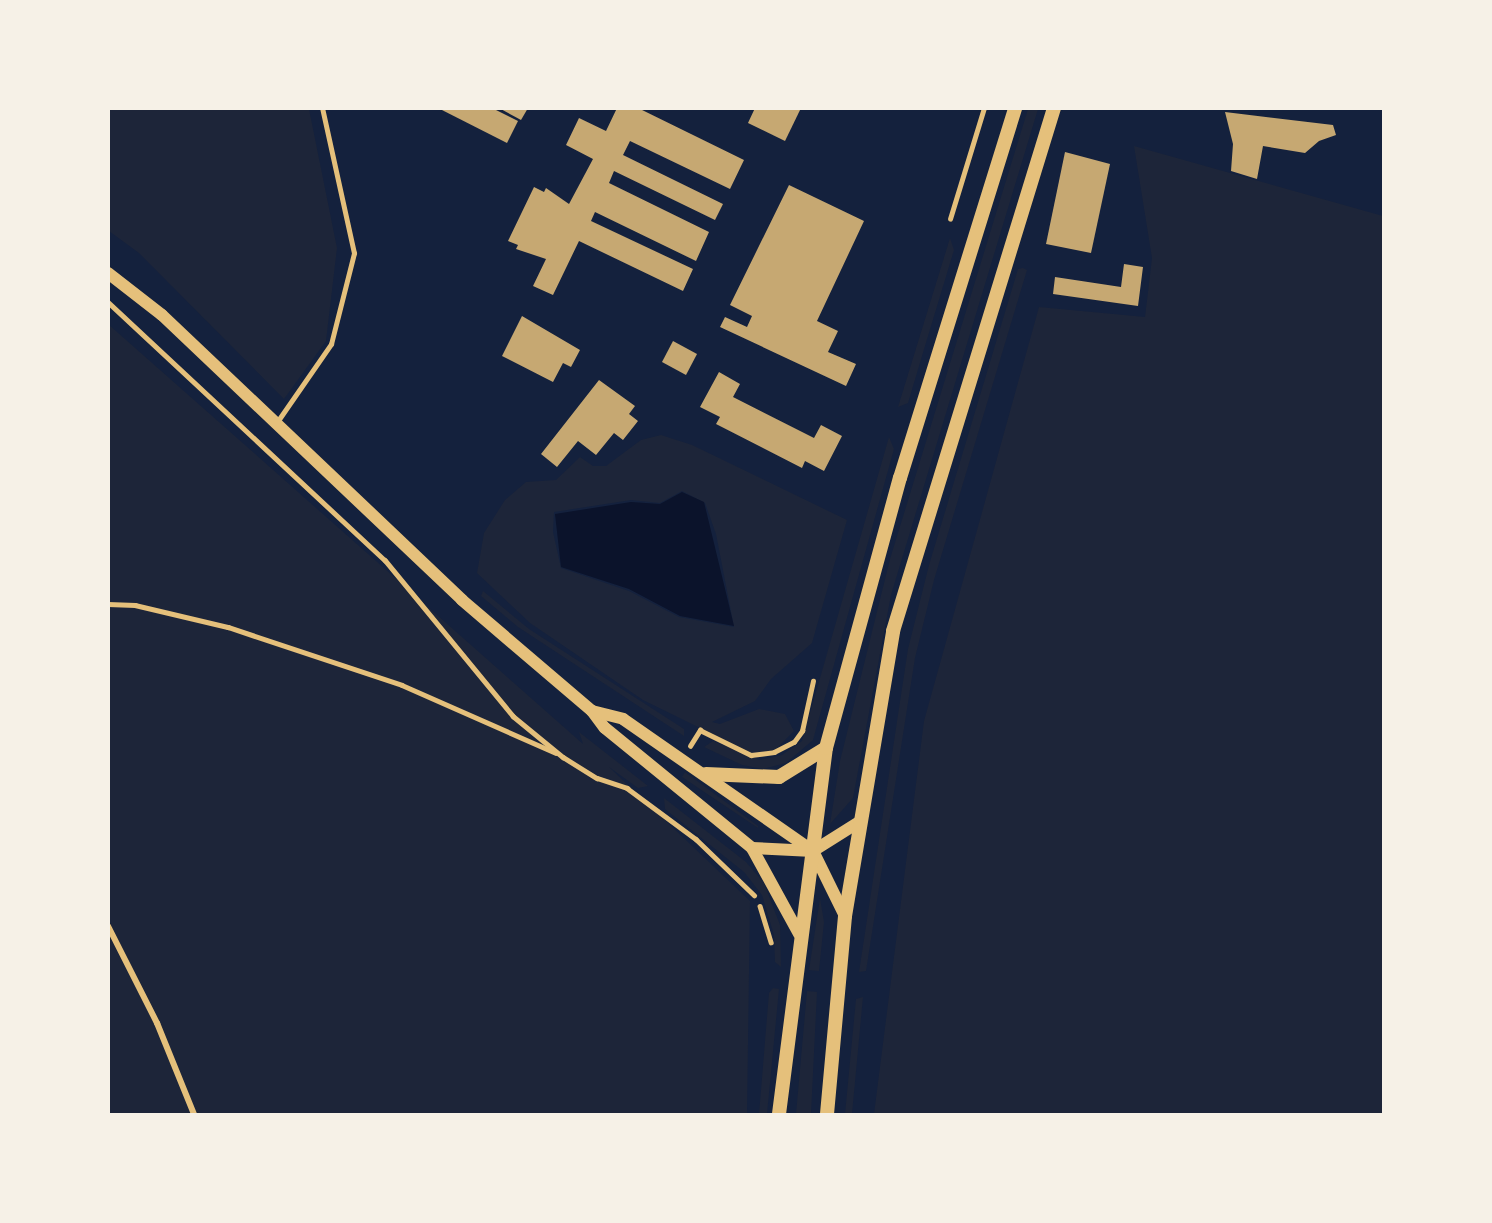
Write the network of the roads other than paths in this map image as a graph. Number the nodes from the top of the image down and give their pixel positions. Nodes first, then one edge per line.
1 (322, 108) edge
2 (1015, 108) edge
3 (1054, 108) edge
4 (108, 273) edge
5 (275, 424) junction
6 (592, 711) junction
7 (826, 748) junction
8 (706, 774) junction
9 (859, 822) junction
10 (752, 848) junction
11 (813, 851) junction
12 (845, 916) junction
13 (108, 926) edge
14 (799, 934) junction
15 (194, 1115) edge
16 (779, 1115) edge
17 (827, 1115) edge

1 - 5 lane
2 - 7 main road
3 - 9 main road
4 - 5 street
5 - 6 street
6 - 8 street
6 - 10 street
7 - 8 main road
7 - 11 main road
8 - 11 street
9 - 11 street
9 - 12 main road
10 - 11 street
10 - 14 street
11 - 12 street
11 - 14 main road
12 - 17 main road
13 - 15 street
14 - 16 main road

